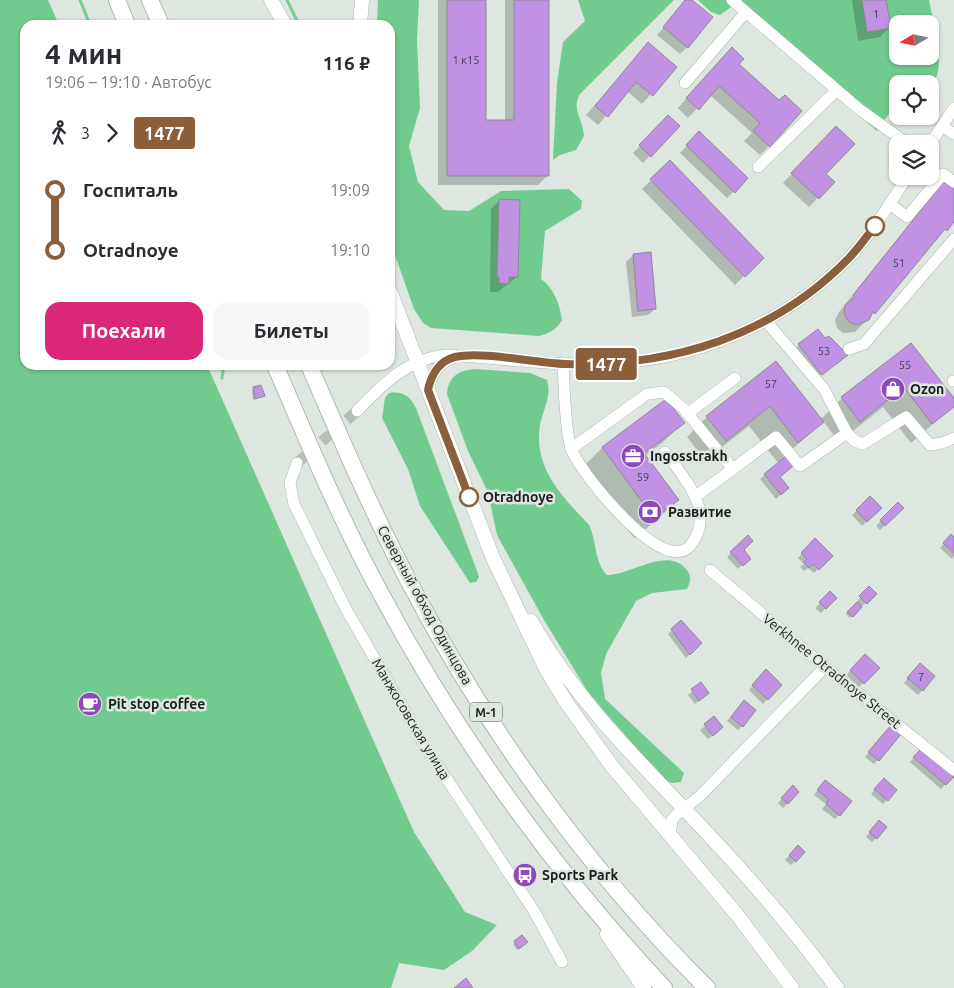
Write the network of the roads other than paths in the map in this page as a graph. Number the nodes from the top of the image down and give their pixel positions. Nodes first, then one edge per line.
1 (117, 0) edge
2 (150, 0) edge
3 (271, 0) edge
4 (362, 0) edge
5 (732, 0) edge
6 (746, 12) junction
7 (125, 20) edge
8 (159, 20) edge
9 (282, 20) edge
10 (360, 20) edge
11 (686, 84) dead end
12 (837, 90) junction
13 (954, 108) edge
14 (942, 126) junction
15 (954, 134) edge
16 (895, 135) edge
17 (936, 135) edge
18 (758, 167) dead end
19 (954, 182) edge
20 (902, 185) edge
21 (890, 204) junction
22 (954, 239) edge
23 (950, 253) edge
24 (395, 304) edge
25 (765, 320) junction
26 (849, 349) dead end
27 (467, 356) junction
28 (417, 362) junction
29 (563, 364) junction
30 (277, 370) edge
31 (311, 370) edge
32 (735, 378) dead end
33 (428, 390) junction
34 (357, 411) tunnel mouth
35 (688, 413) junction
36 (847, 433) junction
37 (954, 438) edge
38 (572, 449) junction
39 (666, 452) dead end
40 (296, 463) tunnel mouth
41 (733, 469) junction
42 (696, 496) junction
43 (474, 512) junction
44 (710, 570) dead end
45 (825, 667) junction
46 (954, 770) edge
47 (683, 809) junction
48 (670, 836) junction
49 (577, 890) junction
50 (562, 962) dead end
51 (644, 988) edge
52 (664, 988) edge
53 (707, 988) edge
54 (792, 988) edge
55 (837, 988) edge

1 - 7 highway
2 - 8 highway
3 - 9 main road
4 - 10 main road
5 - 6 street
6 - 11 street
6 - 12 street
12 - 16 street
12 - 18 street
13 - 14 street
14 - 15 street
14 - 17 street
19 - 21 street
20 - 21 street
21 - 25 street
22 - 23 street
23 - 26 street
24 - 28 main road
25 - 29 street
25 - 36 street
27 - 28 street
27 - 29 street
27 - 33 street
28 - 33 main road
28 - 34 street
29 - 38 street
30 - 49 highway, М-1
31 - 53 highway, Северный обход Одинцова / М-1
32 - 35 street
33 - 43 main road
35 - 38 street
35 - 41 street
36 - 37 street
36 - 41 street
38 - 42 street
39 - 42 street
40 - 50 street, Манжосовская улица
41 - 42 street
43 - 47 main road
43 - 48 main road
44 - 45 street, Verkhnee Otradnoye Street
45 - 46 street, Verkhnee Otradnoye Street
45 - 47 street
47 - 48 street
47 - 55 main road
48 - 54 main road
49 - 51 main road
49 - 52 highway, М-1

